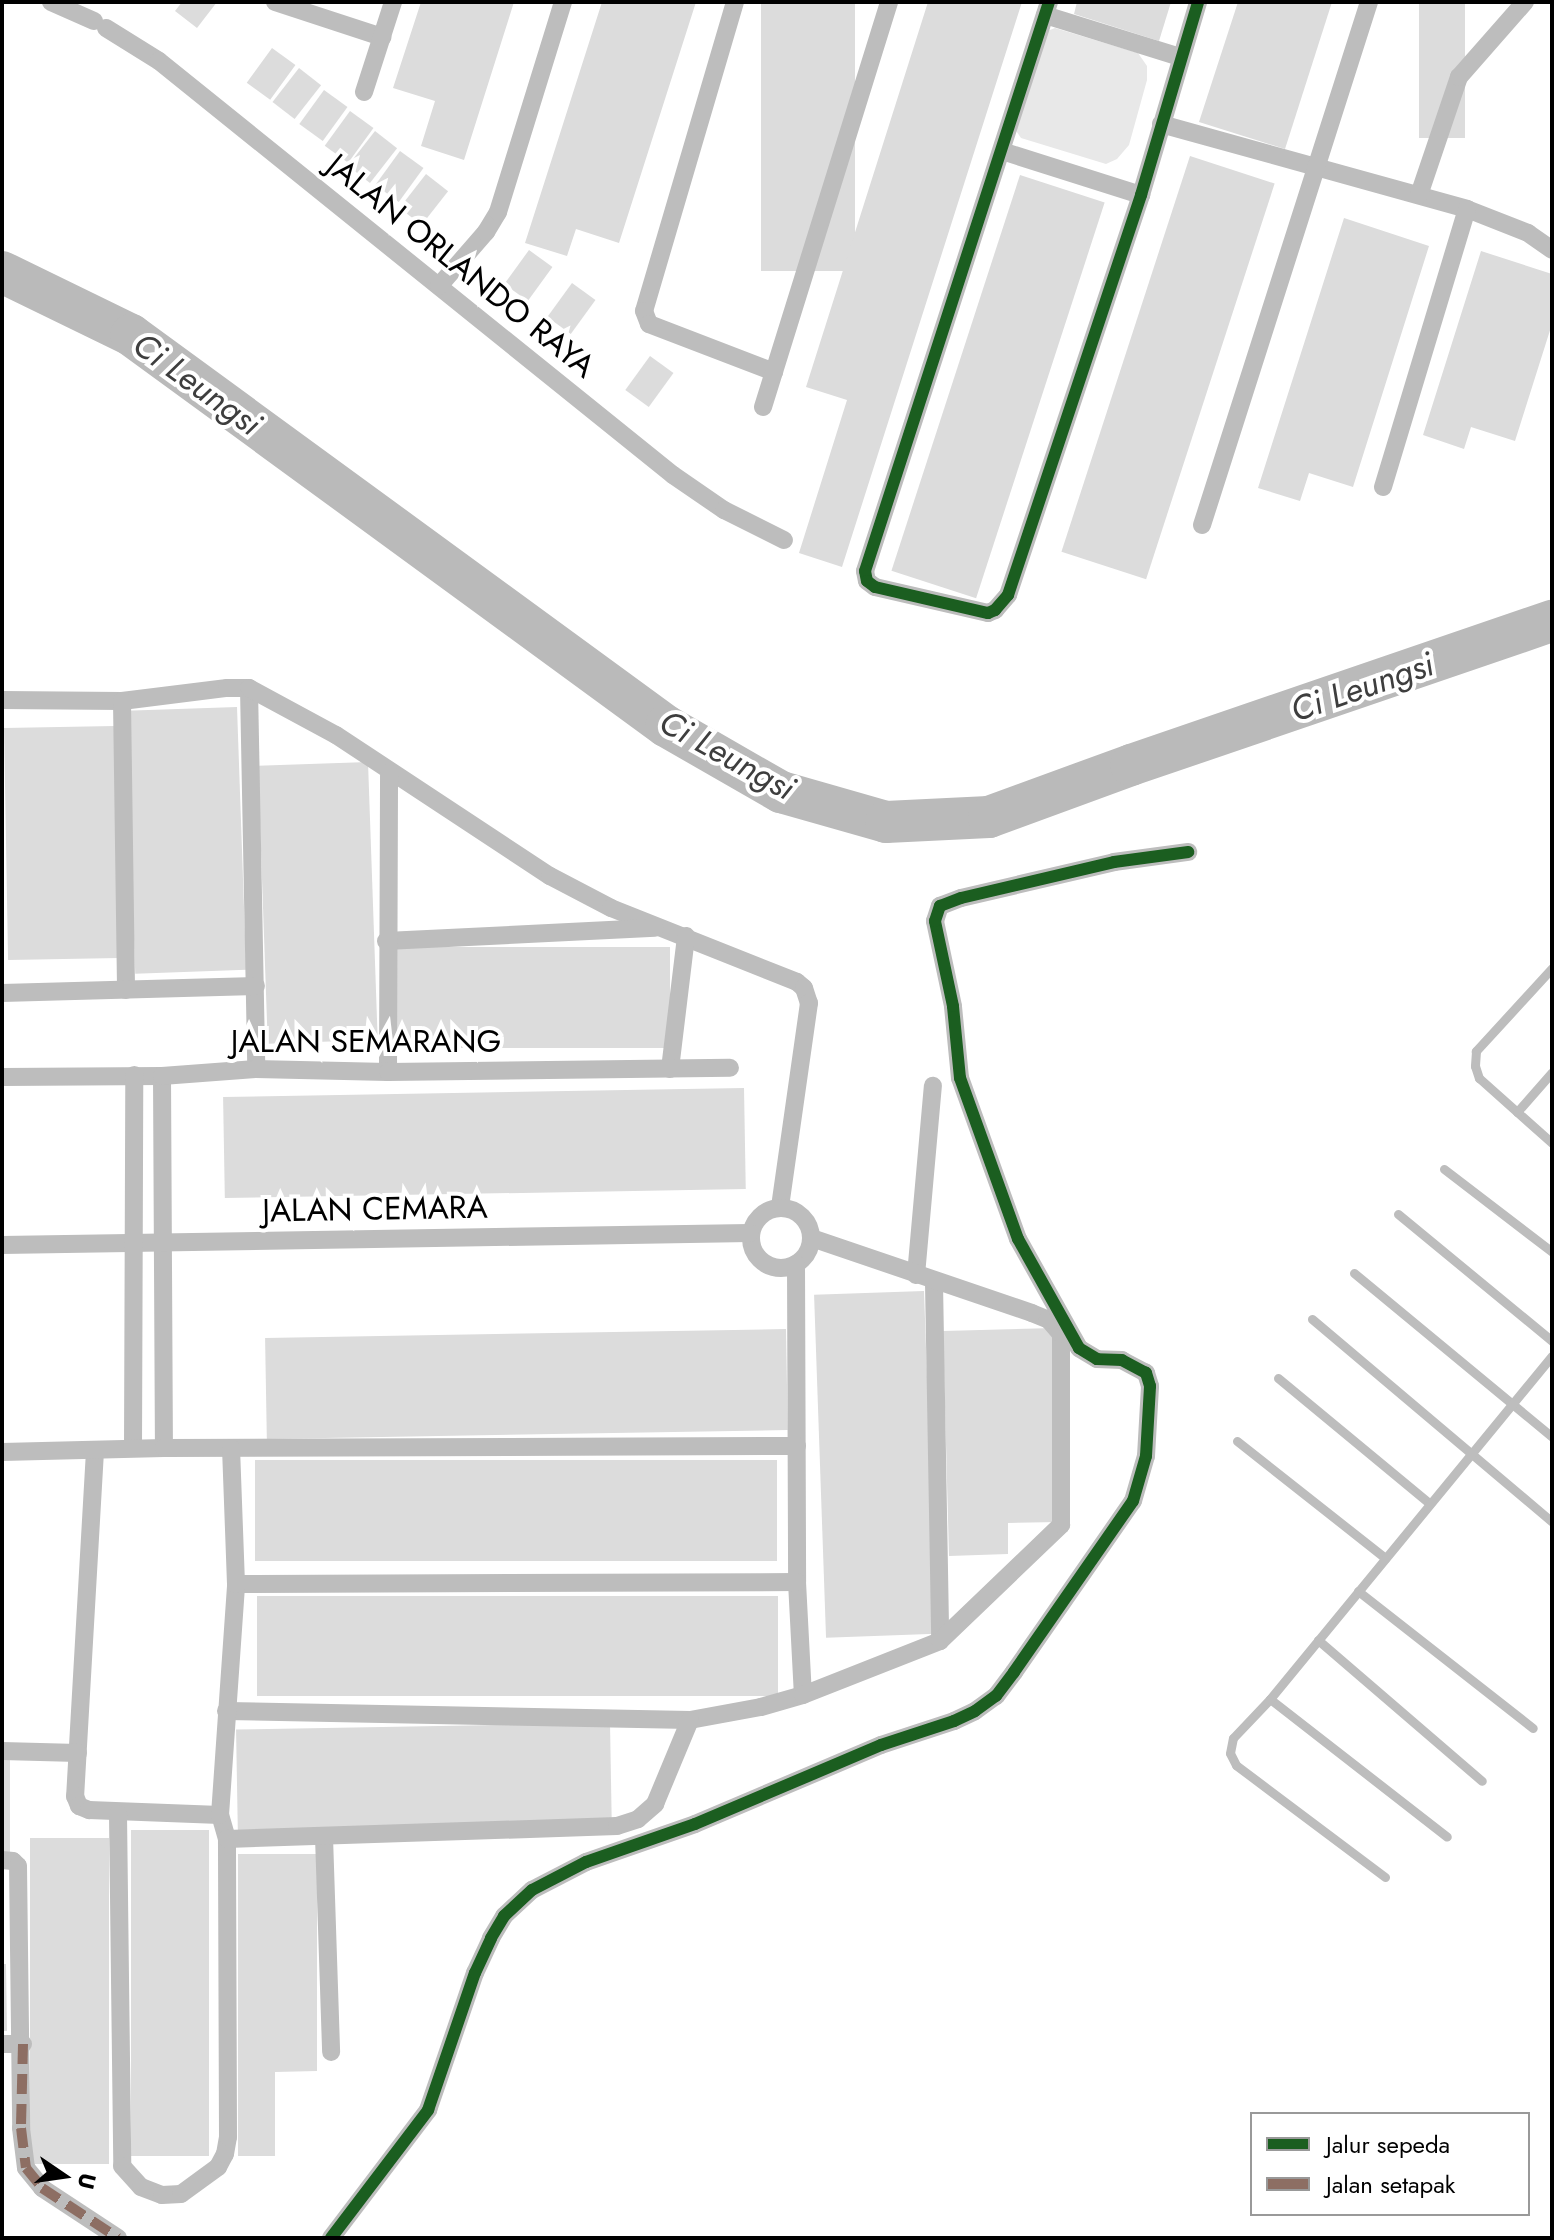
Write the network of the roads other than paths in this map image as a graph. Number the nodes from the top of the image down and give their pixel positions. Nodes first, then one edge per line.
1 (51, 2) edge
2 (275, 2) edge
3 (393, 2) edge
4 (563, 2) edge
5 (735, 2) edge
6 (889, 2) edge
7 (1198, 2) edge
8 (1369, 2) edge
9 (1525, 2) edge
10 (1047, 9) edge
11 (382, 37) junction
12 (1180, 57) junction
13 (364, 92) dead end
14 (1161, 124) junction
15 (1002, 151) junction
16 (1314, 164) junction
17 (1141, 195) junction
18 (1419, 195) junction
19 (1467, 209) junction
20 (1552, 250) edge
21 (439, 286) junction
22 (774, 372) junction
23 (763, 407) dead end
24 (1383, 487) dead end
25 (1202, 525) dead end
26 (784, 540) dead end
27 (249, 688) junction
28 (2, 700) edge
29 (122, 701) junction
30 (389, 773) junction
31 (1188, 852) dead end
32 (662, 927) junction
33 (686, 936) junction
34 (386, 941) junction
35 (1552, 968) edge
36 (256, 986) junction
37 (126, 990) junction
38 (2, 993) edge
39 (730, 1068) dead end
40 (256, 1069) junction
41 (670, 1069) junction
42 (388, 1072) junction
43 (1552, 1072) edge
44 (134, 1075) junction
45 (162, 1076) junction
46 (2, 1077) edge
47 (933, 1086) dead end
48 (1517, 1112) junction
49 (1552, 1143) edge
50 (1444, 1169) dead end
51 (780, 1207) junction
52 (1398, 1214) dead end
53 (750, 1233) junction
54 (812, 1238) junction
55 (134, 1243) junction
56 (163, 1243) junction
57 (2, 1245) edge
58 (1552, 1252) edge
59 (796, 1264) junction
60 (1354, 1273) dead end
61 (916, 1275) junction
62 (934, 1283) junction
63 (1312, 1319) dead end
64 (1552, 1341) edge
65 (1552, 1356) edge
66 (1278, 1378) dead end
67 (1511, 1403) junction
68 (1552, 1437) edge
69 (1237, 1441) dead end
70 (797, 1446) junction
71 (133, 1448) junction
72 (164, 1448) junction
73 (231, 1448) junction
74 (95, 1451) junction
75 (2, 1452) edge
76 (1470, 1452) junction
77 (1429, 1503) junction
78 (1552, 1522) edge
79 (1385, 1558) junction
80 (797, 1582) junction
81 (236, 1584) junction
82 (1358, 1591) junction
83 (1318, 1640) junction
84 (940, 1641) junction
85 (803, 1695) junction
86 (1270, 1699) junction
87 (226, 1711) junction
88 (690, 1720) junction
89 (1533, 1728) dead end
90 (2, 1751) edge
91 (78, 1753) junction
92 (1482, 1781) dead end
93 (118, 1814) junction
94 (220, 1815) junction
95 (324, 1837) junction
96 (1447, 1837) dead end
97 (227, 1839) junction
98 (2, 1860) edge
99 (1385, 1877) dead end
100 (22, 1956) junction
101 (2, 1957) edge
102 (2, 2044) edge
103 (23, 2044) junction
104 (331, 2052) dead end
105 (118, 2238) edge
106 (331, 2238) edge

1 - 21 street, JALAN ORLANDO RAYA
2 - 11 street
3 - 11 street
4 - 21 street
5 - 22 street
6 - 22 street
7 - 12 street
8 - 16 street
9 - 18 street
10 - 12 street
10 - 15 street
11 - 13 street
12 - 14 street
14 - 16 street
14 - 17 street
15 - 17 street
15 - 17 street
16 - 18 street
16 - 25 street
18 - 19 street
19 - 20 street
19 - 24 street
21 - 26 street, JALAN ORLANDO RAYA
22 - 23 street
27 - 29 street
27 - 30 street
27 - 36 street
28 - 29 street
29 - 37 street
30 - 32 street
30 - 34 street
31 - 106 street
32 - 33 street
32 - 34 street
33 - 41 street
33 - 51 street
34 - 42 street
35 - 48 lane
36 - 37 street
36 - 40 street
37 - 38 street
39 - 41 street, JALAN SEMARANG
40 - 42 street, JALAN SEMARANG
40 - 45 street, JALAN SEMARANG
41 - 42 street, JALAN SEMARANG
43 - 48 lane
44 - 45 street, JALAN SEMARANG
44 - 46 street, JALAN SEMARANG
44 - 55 street
45 - 56 street
47 - 61 street
48 - 49 lane
50 - 58 lane
51 - 53 street
51 - 54 street
52 - 64 lane
53 - 56 street, JALAN CEMARA
53 - 59 street
54 - 59 street
54 - 61 street
55 - 56 street, JALAN CEMARA
55 - 57 street, JALAN CEMARA
55 - 71 street
56 - 72 street
59 - 70 street
60 - 67 lane
61 - 62 street
62 - 84 street
62 - 84 street
63 - 76 lane
65 - 67 lane
66 - 77 lane
67 - 68 lane
67 - 76 lane
69 - 79 lane
70 - 73 street
70 - 80 street
71 - 72 street
71 - 74 street
72 - 73 street
73 - 81 street
74 - 75 street
74 - 91 street
76 - 77 lane
76 - 78 lane
77 - 79 lane
79 - 82 lane
80 - 81 street
80 - 85 street
81 - 87 street
82 - 83 lane
82 - 89 lane
83 - 86 lane
83 - 92 lane
84 - 85 street
85 - 88 street
86 - 96 lane
86 - 99 lane
87 - 88 street
87 - 94 street
88 - 95 street
90 - 91 street
91 - 93 street
93 - 94 street
93 - 97 street
94 - 97 street
95 - 97 street
95 - 104 street
98 - 100 street
100 - 101 street
100 - 103 street
102 - 103 street
103 - 105 street

